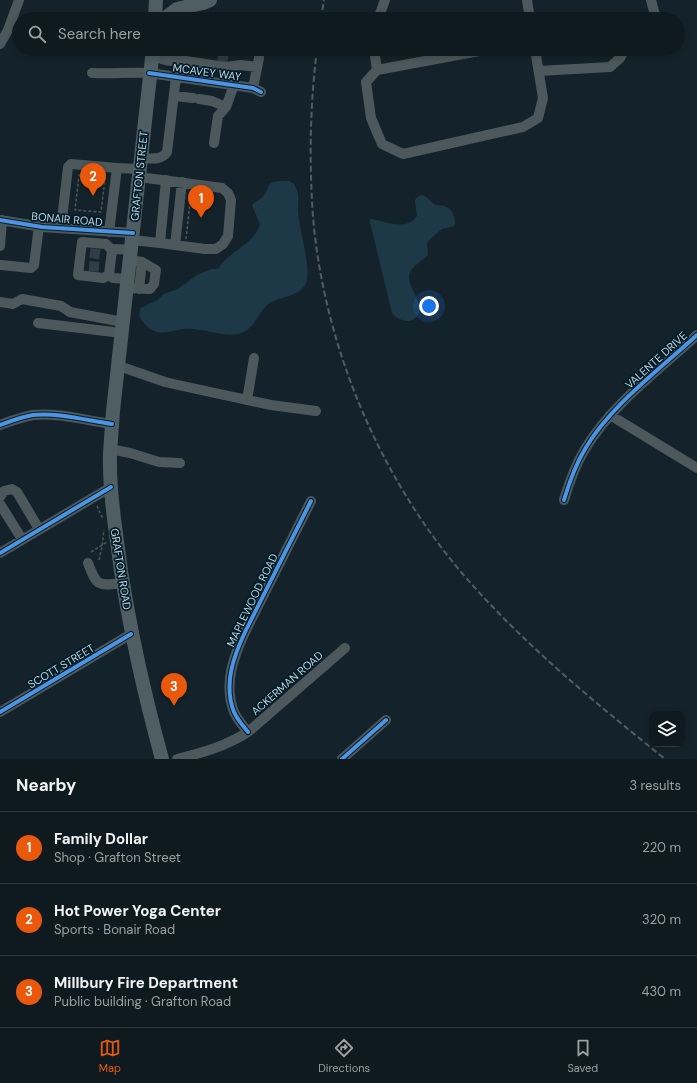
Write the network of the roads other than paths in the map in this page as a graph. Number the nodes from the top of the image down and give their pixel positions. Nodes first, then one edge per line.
1 (19, 0) edge
2 (156, 0) edge
3 (173, 0) edge
4 (201, 0) edge
5 (210, 0) edge
6 (385, 0) edge
7 (527, 0) edge
8 (651, 0) edge
9 (15, 12) edge
10 (155, 12) edge
11 (173, 12) edge
12 (381, 12) edge
13 (529, 12) edge
14 (654, 12) edge
15 (12, 19) edge
16 (0, 44) edge
17 (151, 56) edge
18 (157, 56) edge
19 (179, 56) edge
20 (259, 56) edge
21 (375, 56) edge
22 (453, 56) edge
23 (536, 56) edge
24 (621, 56) edge
25 (218, 58) tunnel mouth
26 (229, 59) tunnel mouth
27 (179, 60) junction
28 (205, 63) junction
29 (241, 65) junction
30 (257, 67) junction
31 (378, 70) junction
32 (539, 71) junction
33 (92, 73) dead end
34 (149, 73) junction
35 (176, 77) junction
36 (234, 85) junction
37 (174, 96) junction
38 (226, 107) junction
39 (214, 143) dead end
40 (117, 168) junction
41 (140, 168) junction
42 (166, 180) junction
43 (182, 182) junction
44 (1, 220) edge
45 (39, 226) junction
46 (61, 228) junction
47 (109, 232) junction
48 (160, 243) junction
49 (175, 245) junction
50 (0, 246) edge
51 (133, 249) junction
52 (108, 253) junction
53 (0, 266) edge
54 (107, 270) junction
55 (131, 285) junction
56 (0, 302) edge
57 (65, 308) junction
58 (38, 323) dead end
59 (62, 326) junction
60 (123, 328) junction
61 (697, 335) edge
62 (254, 358) dead end
63 (118, 371) junction
64 (247, 400) junction
65 (316, 411) dead end
66 (610, 415) junction
67 (112, 424) junction
68 (0, 425) edge
69 (110, 449) junction
70 (180, 463) dead end
71 (697, 468) edge
72 (111, 488) junction
73 (0, 497) edge
74 (564, 500) dead end
75 (311, 501) dead end
76 (0, 504) edge
77 (39, 529) junction
78 (22, 539) junction
79 (0, 553) edge
80 (88, 563) dead end
81 (123, 584) junction
82 (131, 634) junction
83 (345, 648) dead end
84 (0, 712) edge
85 (386, 720) dead end
86 (248, 732) junction
87 (162, 759) edge
88 (177, 759) edge
89 (342, 759) edge

1 - 9 street
2 - 10 highway
3 - 4 highway
5 - 11 highway
6 - 12 street
7 - 13 street
8 - 14 street
15 - 16 street
17 - 34 highway, GRAFTON STREET
18 - 27 street
19 - 27 street
20 - 30 street
21 - 31 street
22 - 31 street
23 - 32 street
24 - 32 street
25 - 28 street
26 - 29 street
27 - 28 street
28 - 29 street
29 - 30 street
30 - 36 street, MCAVEY WAY
31 - 32 street
33 - 34 street, MCAVEY WAY
34 - 35 street, MCAVEY WAY
34 - 41 highway, GRAFTON STREET
35 - 36 street, MCAVEY WAY
35 - 37 street
36 - 38 street
37 - 38 street
37 - 41 street
38 - 39 street
40 - 41 street
40 - 46 street
40 - 47 street
41 - 42 street
41 - 51 highway, GRAFTON STREET
42 - 43 street
42 - 48 street
43 - 49 street
43 - 49 street
44 - 45 street, BONAIR ROAD
44 - 50 street
45 - 46 street, BONAIR ROAD
45 - 53 street
46 - 47 street, BONAIR ROAD
47 - 51 street, BONAIR ROAD
48 - 49 street
48 - 51 street
51 - 52 street
51 - 55 highway, GRAFTON STREET
51 - 55 street
52 - 54 street
52 - 54 street
54 - 55 street
55 - 60 highway, GRAFTON STREET
56 - 57 street
57 - 59 street
57 - 60 street
58 - 59 street
59 - 60 street
60 - 63 highway, GRAFTON STREET
61 - 66 street, VALENTE DRIVE
62 - 64 street
63 - 64 street
63 - 67 highway, GRAFTON ROAD
64 - 65 street
66 - 71 street
66 - 74 street, VALENTE DRIVE
67 - 68 street
67 - 69 highway, GRAFTON ROAD
69 - 70 street
69 - 72 highway, GRAFTON ROAD
72 - 77 street
72 - 81 highway, GRAFTON ROAD
73 - 77 street
75 - 86 street, MAPLEWOOD ROAD
76 - 78 street
77 - 78 street
78 - 79 street
80 - 81 street
81 - 82 highway, GRAFTON ROAD
82 - 84 street, SCOTT STREET
82 - 87 highway, GRAFTON ROAD
83 - 86 street, ACKERMAN ROAD
85 - 89 street
86 - 88 street, ACKERMAN ROAD

